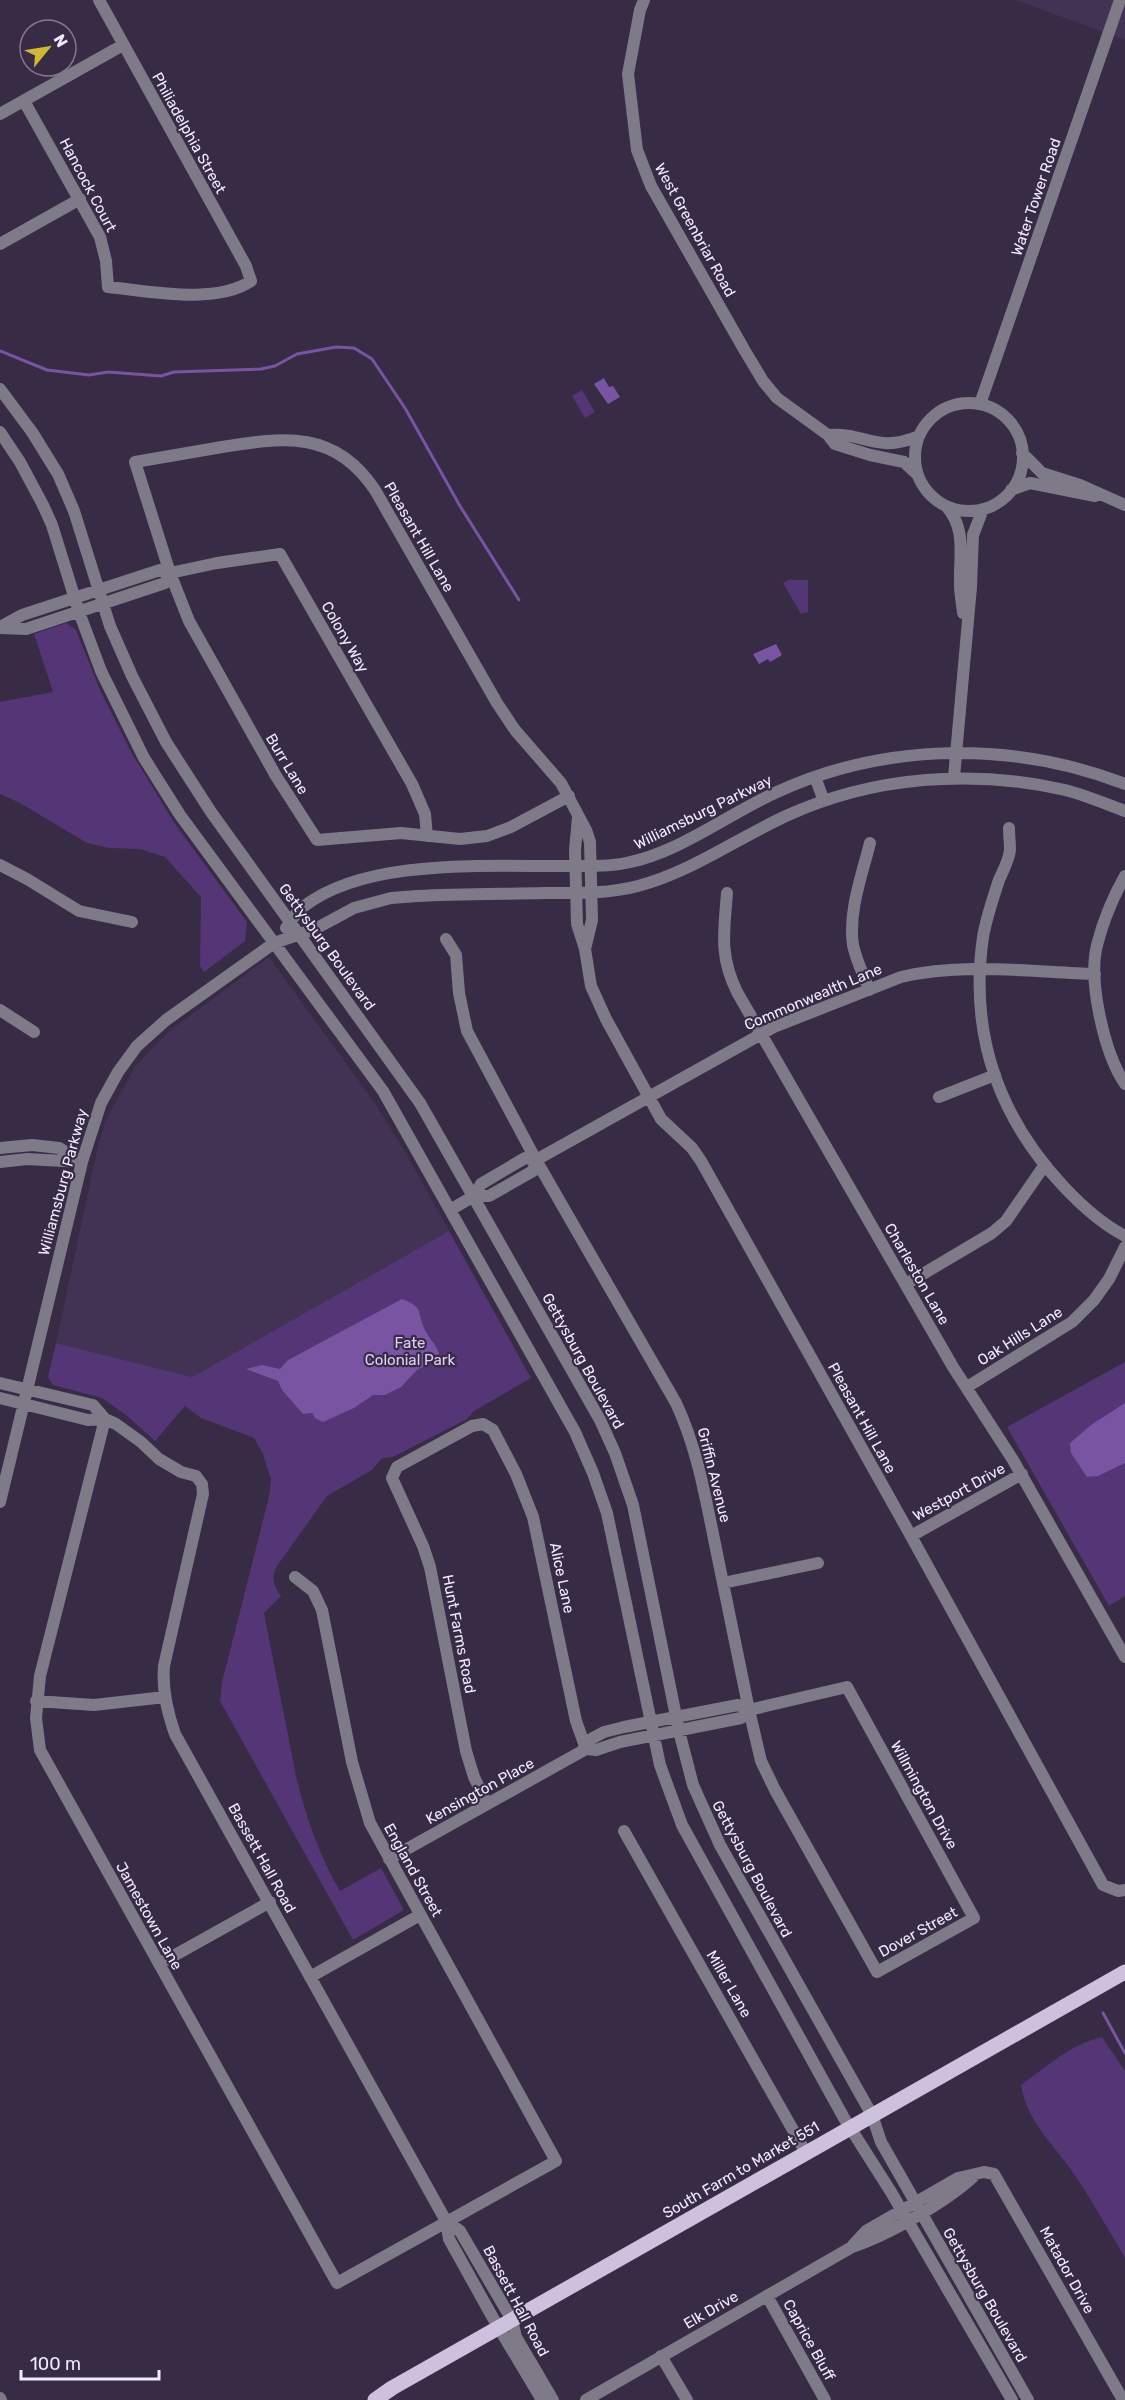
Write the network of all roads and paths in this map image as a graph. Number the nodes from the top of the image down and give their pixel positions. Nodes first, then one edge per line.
1 (99, 0) edge
2 (644, 0) edge
3 (1119, 0) edge
4 (123, 45) junction
5 (24, 101) junction
6 (0, 114) edge
7 (80, 199) junction
8 (0, 244) edge
9 (251, 281) joint
10 (0, 389) edge
11 (980, 405) junction
12 (0, 432) edge
13 (828, 435) junction
14 (919, 436) junction
15 (1022, 453) junction
16 (135, 462) joint
17 (918, 475) junction
18 (1011, 490) junction
19 (1102, 496) junction
20 (1125, 505) edge
21 (946, 506) junction
22 (983, 509) junction
23 (170, 573) junction
24 (99, 590) junction
25 (74, 597) junction
26 (103, 604) junction
27 (79, 612) junction
28 (0, 627) edge
29 (965, 638) junction
30 (956, 751) junction
31 (816, 777) junction
32 (954, 777) junction
33 (1125, 784) edge
34 (569, 796) junction
35 (824, 801) junction
36 (1125, 811) edge
37 (578, 817) junction
38 (1009, 828) dead end
39 (427, 836) junction
40 (870, 843) dead end
41 (0, 865) edge
42 (576, 866) junction
43 (590, 866) junction
44 (1125, 876) edge
45 (591, 892) junction
46 (576, 893) junction
47 (727, 893) dead end
48 (132, 922) dead end
49 (290, 922) junction
50 (299, 934) junction
51 (446, 939) dead end
52 (274, 943) junction
53 (585, 949) junction
54 (981, 970) junction
55 (1095, 974) junction
56 (869, 990) junction
57 (0, 1010) edge
58 (34, 1032) dead end
59 (760, 1035) junction
60 (995, 1075) junction
61 (1125, 1084) edge
62 (648, 1096) junction
63 (939, 1097) dead end
64 (0, 1148) edge
65 (536, 1160) junction
66 (0, 1162) edge
67 (82, 1162) junction
68 (1044, 1166) junction
69 (474, 1196) junction
70 (450, 1210) junction
71 (1125, 1236) edge
72 (1125, 1247) edge
73 (906, 1284) junction
74 (0, 1383) edge
75 (967, 1387) junction
76 (27, 1389) junction
77 (0, 1398) edge
78 (23, 1404) junction
79 (105, 1419) junction
80 (392, 1474) joint
81 (1022, 1474) junction
82 (0, 1502) edge
83 (911, 1536) junction
84 (818, 1563) dead end
85 (295, 1577) dead end
86 (723, 1583) junction
87 (1125, 1657) edge
88 (847, 1687) joint
89 (165, 1697) junction
90 (36, 1701) junction
91 (749, 1710) junction
92 (676, 1716) junction
93 (651, 1722) junction
94 (679, 1731) junction
95 (654, 1736) junction
96 (586, 1749) junction
97 (487, 1804) junction
98 (624, 1831) dead end
99 (389, 1859) junction
100 (1125, 1890) edge
101 (270, 1902) junction
102 (420, 1915) junction
103 (974, 1918) joint
104 (159, 1964) junction
105 (877, 1972) joint
106 (1125, 1972) edge
107 (310, 1977) junction
108 (872, 2115) junction
109 (852, 2127) junction
110 (806, 2153) junction
111 (918, 2207) junction
112 (905, 2215) junction
113 (446, 2221) junction
114 (767, 2296) junction
115 (506, 2324) junction
116 (661, 2356) junction
117 (375, 2400) edge
118 (542, 2400) edge
119 (553, 2400) edge
120 (586, 2400) edge
121 (687, 2400) edge
122 (825, 2400) edge
123 (1012, 2400) edge
124 (1028, 2400) edge
125 (1123, 2400) edge

1 - 4 street, Philiadelphia Street
2 - 13 street, West Greenbriar Road
3 - 11 street, Water Tower Road
4 - 5 street
4 - 9 street, Philiadelphia Street
5 - 6 street
5 - 7 street, Hancock Court
7 - 8 street
7 - 9 street, Hancock Court
10 - 24 street, Gettysburg Boulevard
11 - 14 street
11 - 15 street
12 - 25 street, Gettysburg Boulevard
13 - 14 street
13 - 17 street, West Greenbriar Road
14 - 17 street
15 - 18 street
15 - 19 street
16 - 23 street, Burr Lane
16 - 34 street, Pleasant Hill Lane
17 - 21 street
18 - 19 street
18 - 22 street
19 - 20 street
21 - 22 street
21 - 29 street
22 - 29 street
23 - 24 street, Colony Way
23 - 26 street, Colony Way
23 - 39 street, Burr Lane
23 - 39 street, Colony Way
24 - 25 street, Colony Way
24 - 26 street, Gettysburg Boulevard
25 - 27 street, Gettysburg Boulevard
25 - 28 street, Colony Way
26 - 27 street, Colony Way
26 - 49 street, Gettysburg Boulevard
27 - 28 street, Colony Way
27 - 52 street, Gettysburg Boulevard
29 - 30 street
30 - 31 street, Williamsburg Parkway
30 - 32 street
30 - 33 street, Williamsburg Parkway
31 - 35 street
31 - 43 street, Williamsburg Parkway
32 - 35 street, Williamsburg Parkway
32 - 36 street, Williamsburg Parkway
34 - 37 street, Pleasant Hill Lane
34 - 39 street, Burr Lane
35 - 45 street, Williamsburg Parkway
37 - 42 street, Pleasant Hill Lane
37 - 43 street, Pleasant Hill Lane
38 - 54 street
40 - 56 street
41 - 48 street
42 - 43 street, Williamsburg Parkway
42 - 46 street, Pleasant Hill Lane
42 - 49 street, Williamsburg Parkway
43 - 45 street, Pleasant Hill Lane
44 - 55 street
45 - 46 street, Williamsburg Parkway
45 - 53 street, Pleasant Hill Lane
46 - 50 street, Williamsburg Parkway
46 - 53 street, Pleasant Hill Lane
47 - 59 street, Charleston Lane
49 - 50 street, Gettysburg Boulevard
49 - 52 street, Williamsburg Parkway
50 - 52 street, Williamsburg Parkway
50 - 69 street, Gettysburg Boulevard
51 - 65 street, Griffin Avenue
52 - 67 street, Williamsburg Parkway
52 - 70 street, Gettysburg Boulevard
53 - 62 street, Pleasant Hill Lane
54 - 55 street, Commonwealth Lane
54 - 56 street, Commonwealth Lane
54 - 60 street
55 - 61 street
56 - 59 street, Commonwealth Lane
57 - 58 street
59 - 62 street, Commonwealth Lane
59 - 73 street, Charleston Lane
60 - 63 street
60 - 68 street
62 - 65 street, Commonwealth Lane
62 - 83 street, Pleasant Hill Lane
64 - 67 street
65 - 69 street, Commonwealth Lane
65 - 86 street, Griffin Avenue
66 - 67 street
67 - 76 street, Williamsburg Parkway
68 - 71 street
68 - 73 street
69 - 70 street, Commonwealth Lane
69 - 92 street, Gettysburg Boulevard
70 - 93 street, Gettysburg Boulevard
72 - 75 street, Oak Hills Lane
73 - 75 street, Charleston Lane
74 - 76 street
75 - 81 street, Charleston Lane
76 - 78 street, Williamsburg Parkway
76 - 79 street
77 - 78 street
78 - 79 street
78 - 82 street, Williamsburg Parkway
79 - 89 street, Bassett Hall Road
79 - 90 street, Jamestown Lane
80 - 96 street, Alice Lane
80 - 97 street, Hunt Farms Road
81 - 83 street, Westport Drive
81 - 87 street, Charleston Lane
83 - 100 street, Pleasant Hill Lane
84 - 86 street
85 - 99 street, England Street
86 - 91 street, Griffin Avenue
88 - 91 street, Kensington Place
88 - 103 street, Willmington Drive
89 - 90 street
89 - 101 street, Bassett Hall Road
90 - 104 street, Jamestown Lane
91 - 92 street, Kensington Place
91 - 94 street, Kensington Place
91 - 105 street, Griffin Avenue
92 - 93 street, Kensington Place
92 - 94 street, Gettysburg Boulevard
93 - 95 street, Gettysburg Boulevard
93 - 96 street, Kensington Place
94 - 95 street, Kensington Place
94 - 108 street, Gettysburg Boulevard
95 - 96 street, Kensington Place
95 - 109 street, Gettysburg Boulevard
96 - 97 street, Kensington Place
97 - 99 street, Kensington Place
98 - 110 street, Miller Lane
99 - 102 street, England Street
101 - 104 street
101 - 107 street, Bassett Hall Road
102 - 107 street
102 - 113 street, England Street
103 - 105 street, Dover Street
104 - 113 street, Jamestown Lane
106 - 108 main road, South Farm to Market 551
107 - 113 street, Bassett Hall Road
108 - 109 main road, South Farm to Market 551
108 - 111 street, Gettysburg Boulevard
109 - 110 main road, South Farm to Market 551
109 - 112 street, Gettysburg Boulevard
110 - 115 main road, South Farm to Market 551
111 - 112 street, Elk Drive
111 - 124 street, Gettysburg Boulevard
111 - 125 street, Matador Drive
112 - 114 street, Elk Drive
112 - 123 street, Gettysburg Boulevard
113 - 115 street, Bassett Hall Road
114 - 116 street, Elk Drive
114 - 122 street, Caprice Bluff
115 - 117 main road, South Farm to Market 551
115 - 118 street, Bassett Hall Road
115 - 119 street, Bassett Hall Road
116 - 120 street, Elk Drive
116 - 121 street

